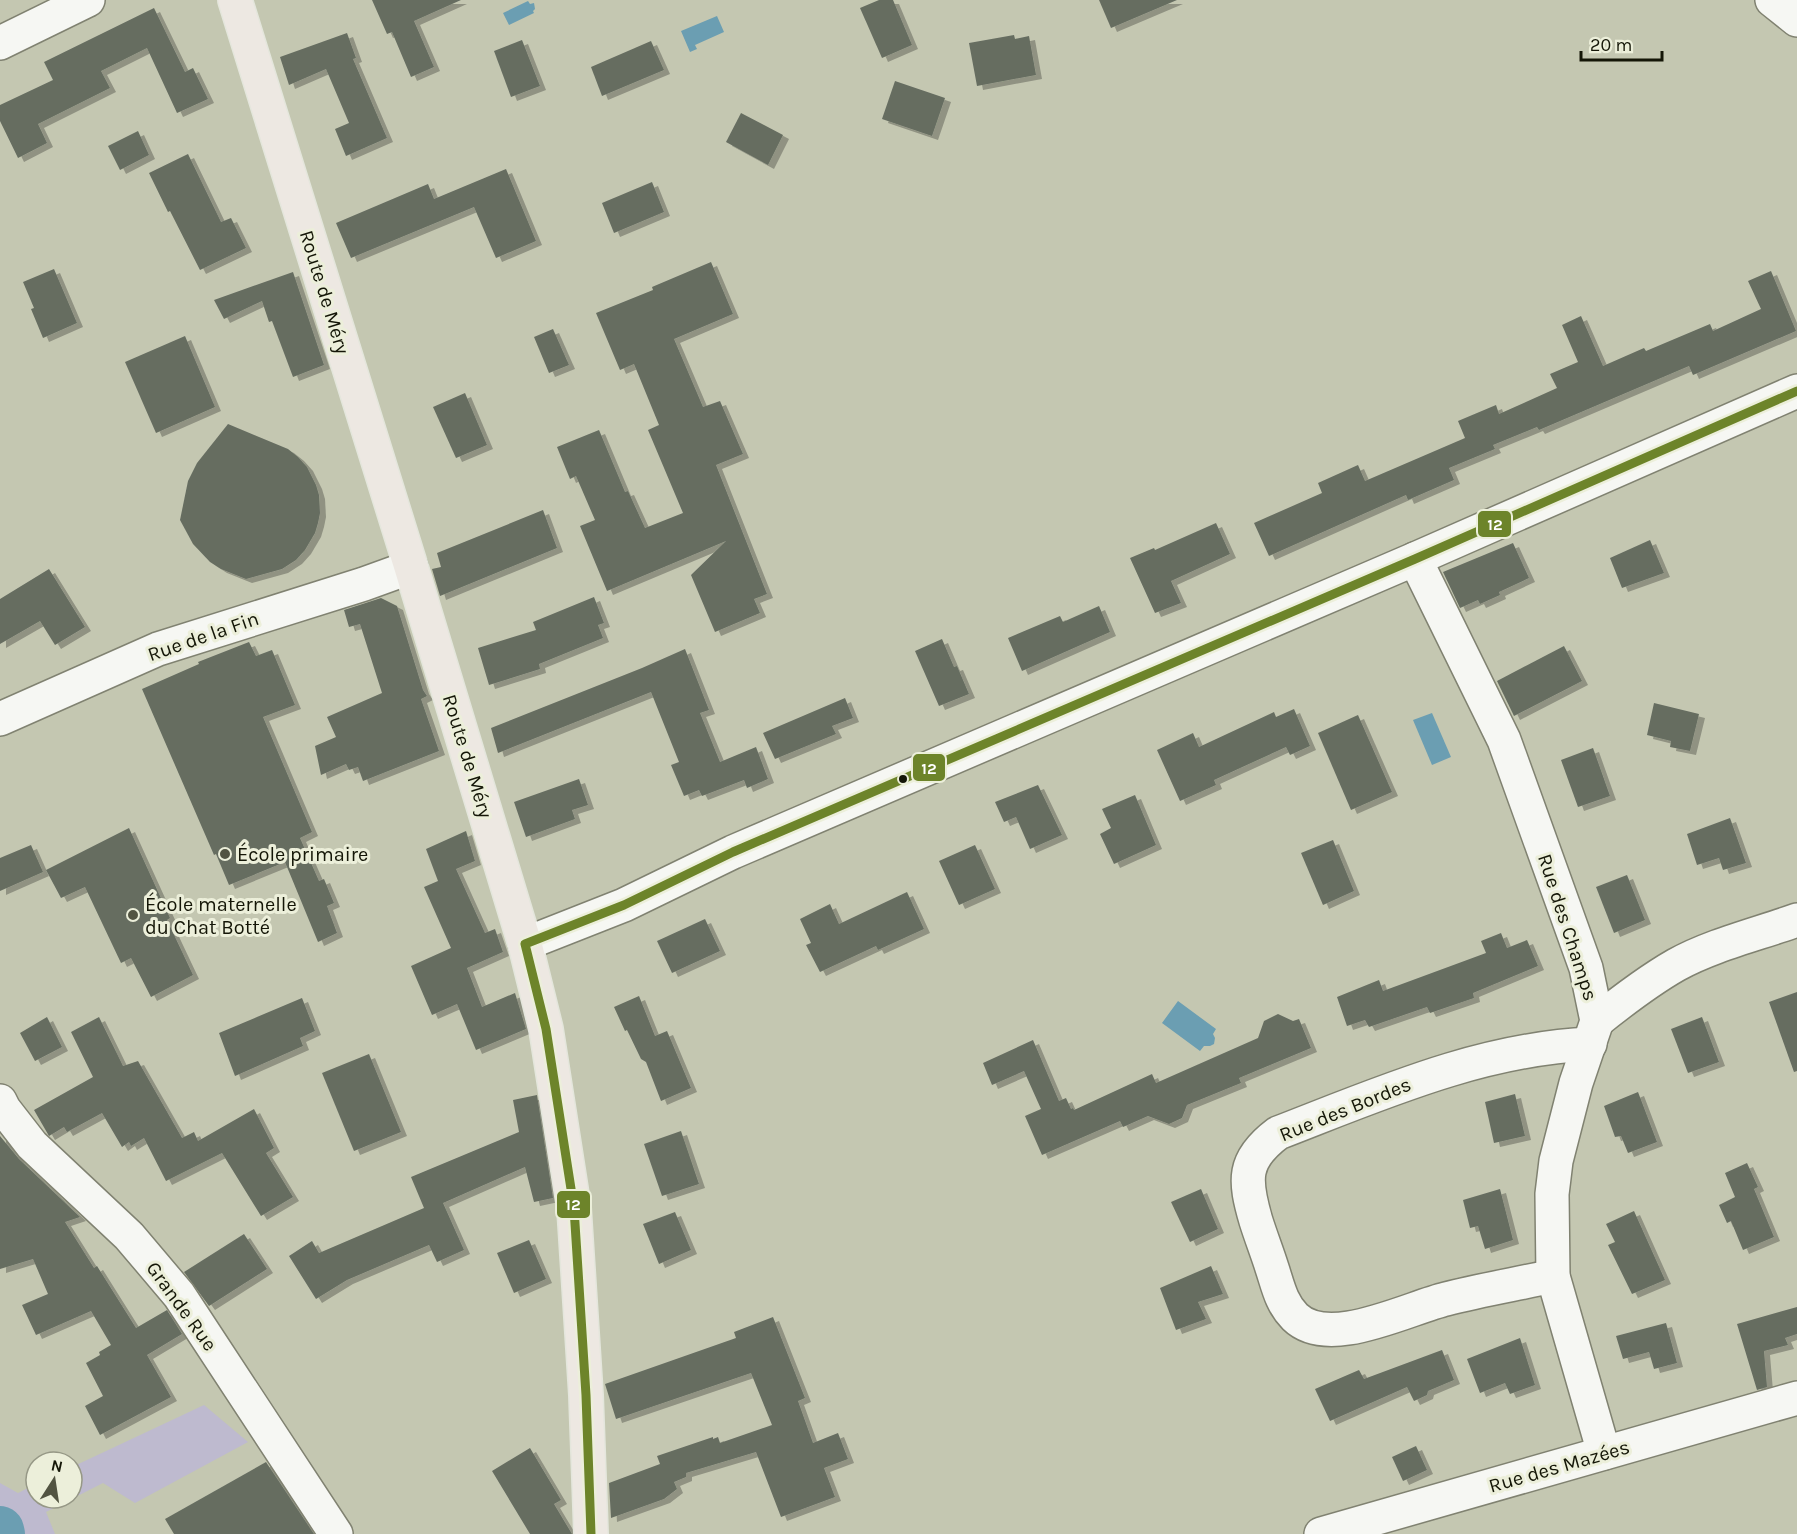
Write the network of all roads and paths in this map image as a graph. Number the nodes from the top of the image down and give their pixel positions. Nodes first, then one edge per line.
1 (88, 0) edge
2 (235, 0) edge
3 (1772, 0) edge
4 (1797, 20) edge
5 (0, 43) edge
6 (1797, 391) edge
7 (1415, 559) junction
8 (411, 567) junction
9 (0, 719) edge
10 (1797, 920) edge
11 (525, 944) junction
12 (1593, 1032) junction
13 (0, 1101) edge
14 (1553, 1276) junction
15 (1797, 1398) edge
16 (1604, 1453) junction
17 (336, 1534) edge
18 (591, 1534) edge
19 (1321, 1534) edge

1 - 5 street
2 - 8 main road, Route de Méry
3 - 4 street
6 - 7 street
7 - 11 street
7 - 12 street, Rue des Champs
8 - 9 street, Rue de la Fin
8 - 11 main road, Route de Méry
10 - 12 street
11 - 18 main road, Route de Méry
12 - 14 street, Rue des Champs
12 - 14 street, Rue des Bordes
13 - 17 street, Grande Rue
14 - 16 street, Rue des Champs
15 - 16 street, Rue des Mazées
16 - 19 street, Rue des Mazées

